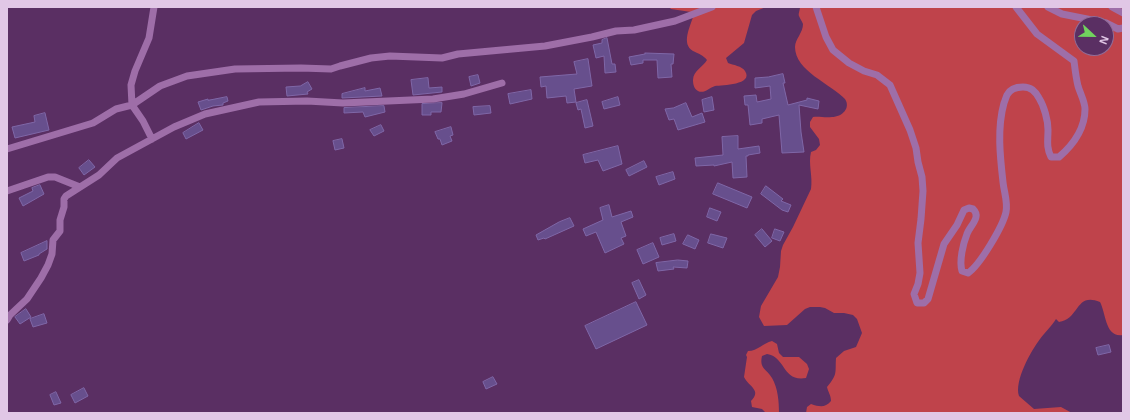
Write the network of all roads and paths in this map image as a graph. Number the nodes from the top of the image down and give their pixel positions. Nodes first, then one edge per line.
1 (154, 7) edge
2 (712, 7) edge
3 (816, 7) edge
4 (1016, 7) edge
5 (1048, 7) edge
6 (1112, 7) edge
7 (1123, 13) edge
8 (1123, 28) edge
9 (502, 83) dead end
10 (132, 105) junction
11 (152, 139) junction
12 (7, 149) edge
13 (80, 187) junction
14 (7, 191) edge
15 (7, 320) edge

1 - 10 street
2 - 10 street
3 - 4 street
5 - 8 street
6 - 7 street
9 - 11 street
10 - 11 street
10 - 12 street
11 - 13 street
13 - 14 street
13 - 15 street

